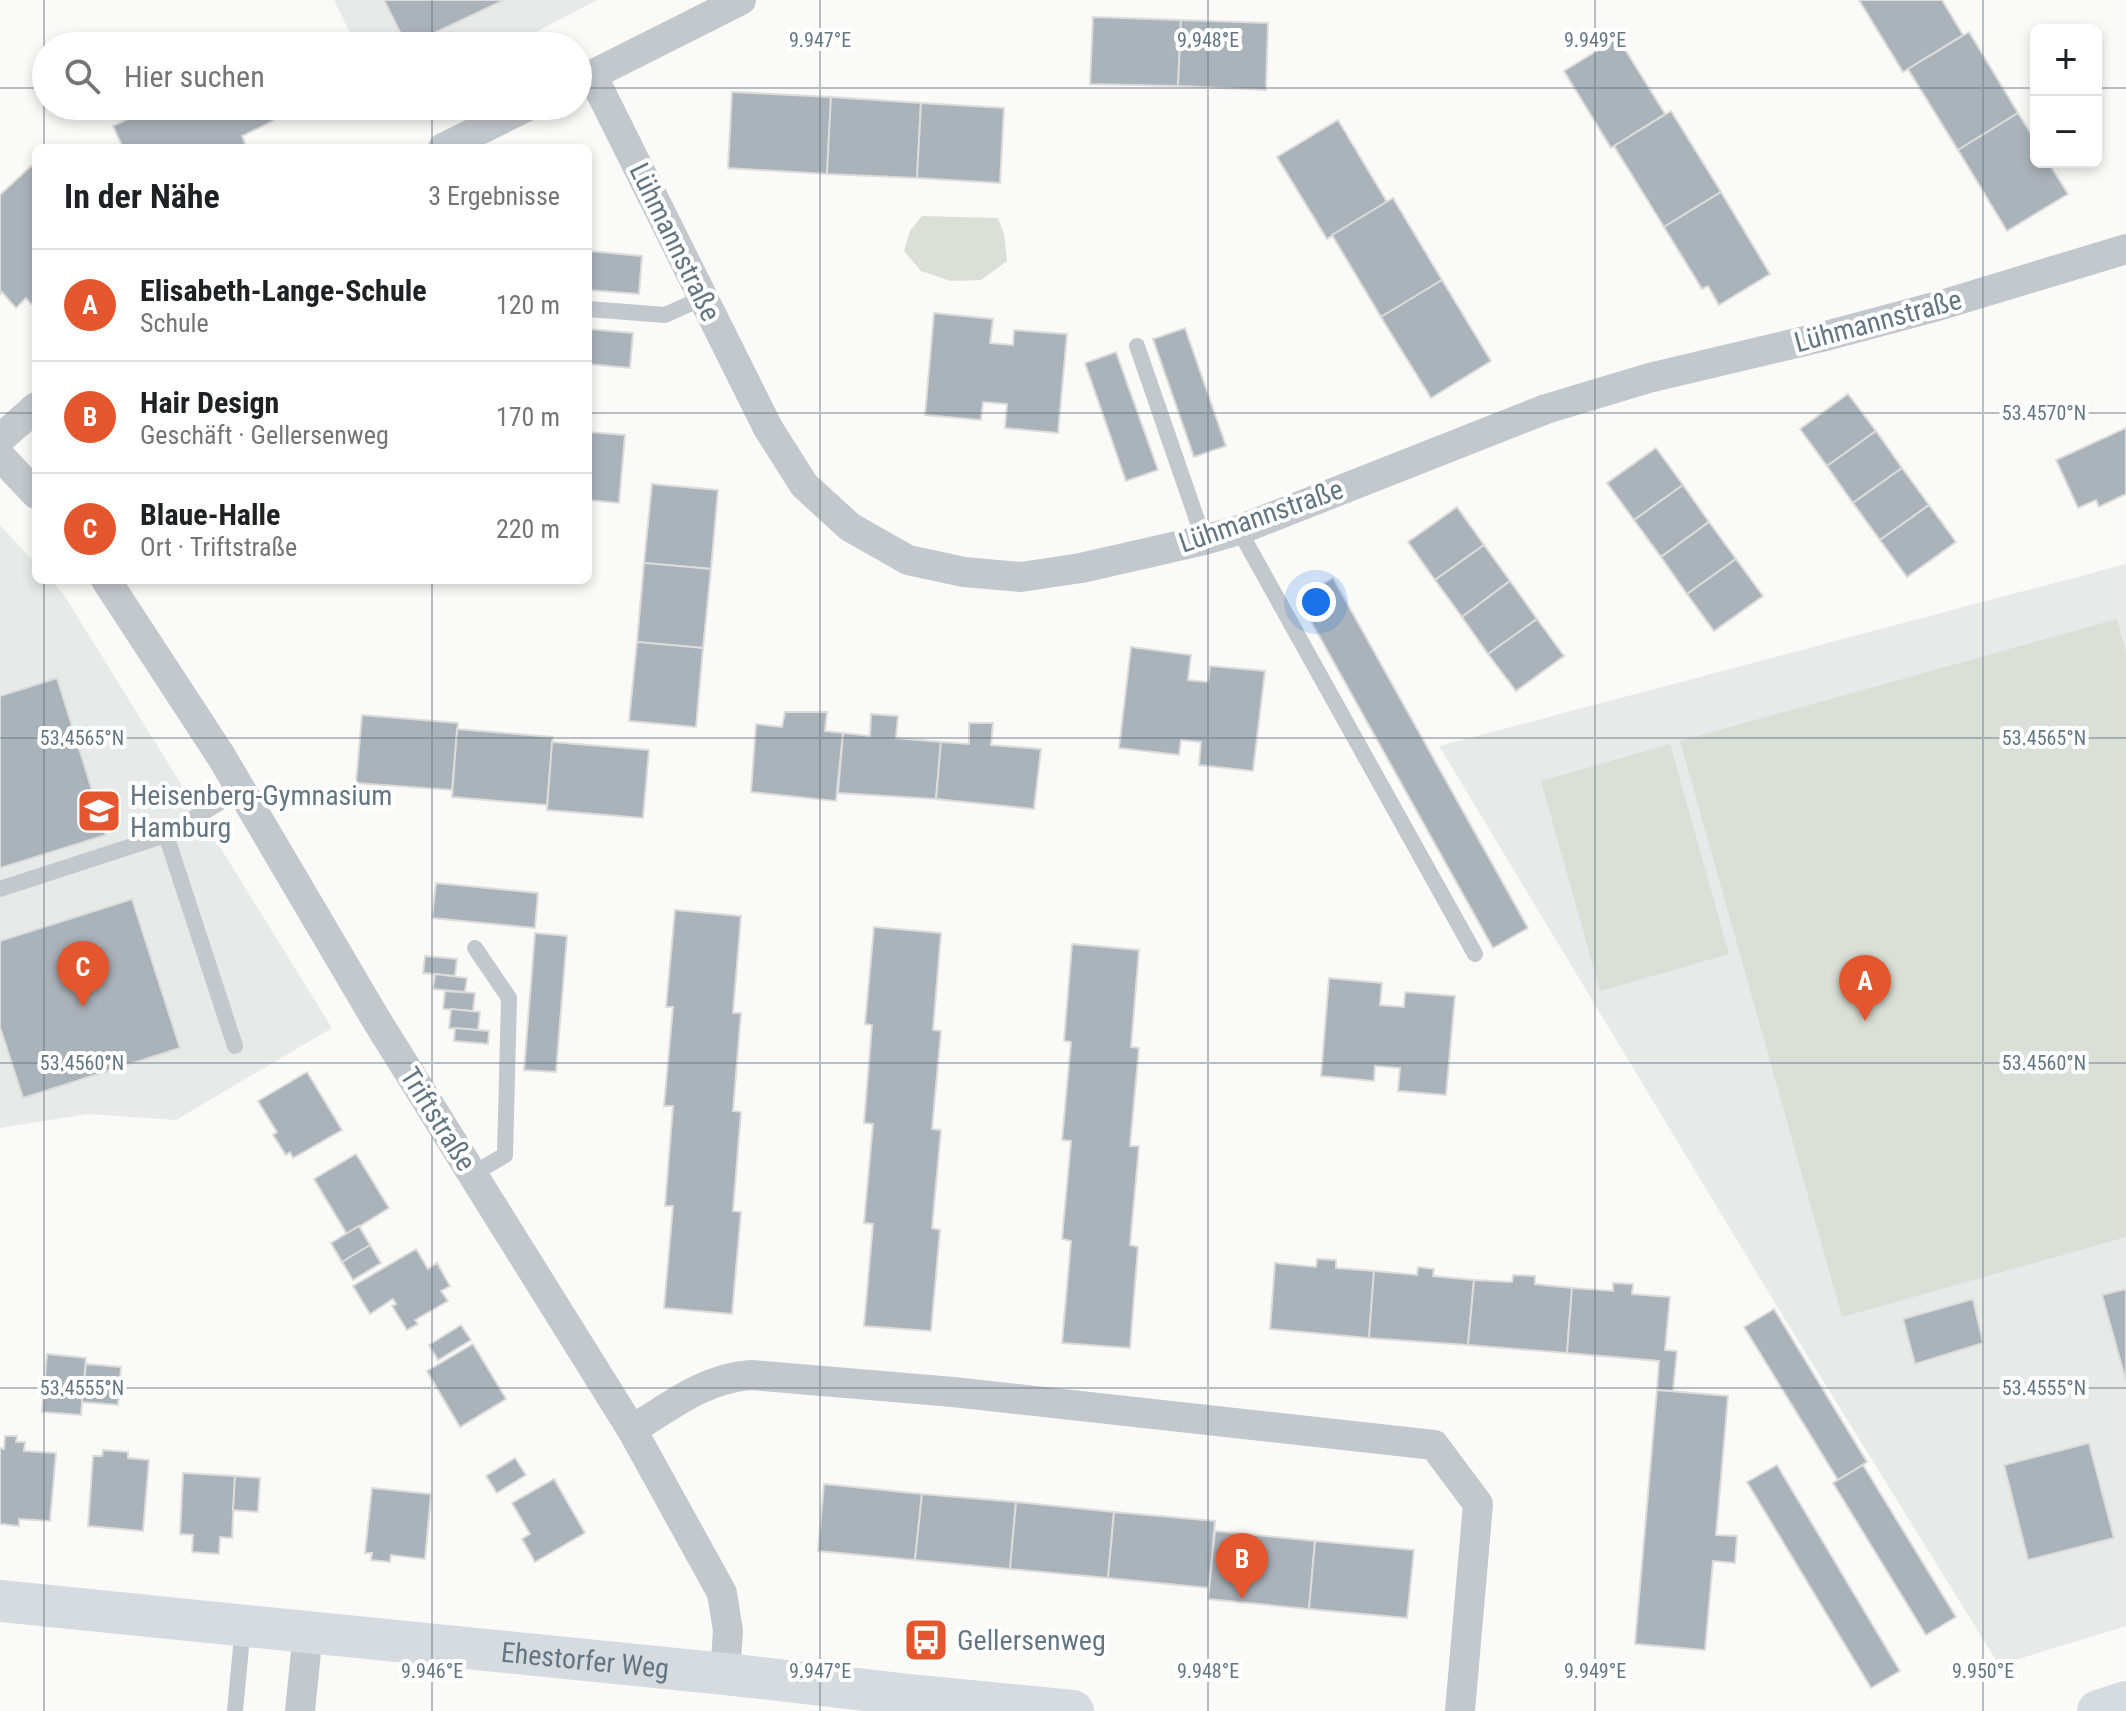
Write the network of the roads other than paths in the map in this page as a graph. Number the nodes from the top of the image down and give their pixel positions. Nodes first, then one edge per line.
1 (741, 0) edge
2 (592, 74) edge
3 (592, 91) edge
4 (500, 120) edge
5 (451, 144) edge
6 (2126, 249) edge
7 (703, 298) junction
8 (592, 309) edge
9 (1137, 346) dead end
10 (32, 411) edge
11 (0, 439) edge
12 (0, 456) edge
13 (32, 490) edge
14 (1239, 530) junction
15 (1204, 540) junction
16 (109, 584) edge
17 (241, 790) junction
18 (166, 835) junction
19 (0, 889) edge
20 (475, 948) dead end
21 (1475, 954) dead end
22 (235, 1046) dead end
23 (473, 1174) junction
24 (632, 1430) junction
25 (0, 1601) edge
26 (243, 1625) junction
27 (308, 1632) junction
28 (725, 1674) junction
29 (829, 1698) edge
30 (2126, 1702) edge
31 (235, 1711) edge
32 (300, 1711) edge
33 (1073, 1711) edge
34 (1460, 1711) edge
35 (2098, 1711) edge

1 - 2 street
3 - 7 street, Lühmannstraße
4 - 5 street
6 - 14 street, Lühmannstraße
7 - 8 lane
7 - 15 street, Lühmannstraße
9 - 15 lane
10 - 11 street
12 - 13 street
14 - 15 street, Lühmannstraße
14 - 21 lane
16 - 17 street, Triftstraße
17 - 18 lane
17 - 23 street, Triftstraße
18 - 19 lane
18 - 22 lane
20 - 23 lane
23 - 24 street, Triftstraße
24 - 28 street, Triftstraße
24 - 34 street
25 - 26 main road, Ehestorfer Weg
26 - 27 main road, Ehestorfer Weg
26 - 31 lane
27 - 28 main road, Ehestorfer Weg
27 - 32 street
28 - 29 main road, Ehestorfer Weg
29 - 33 main road, Ehestorfer Weg
30 - 35 main road

